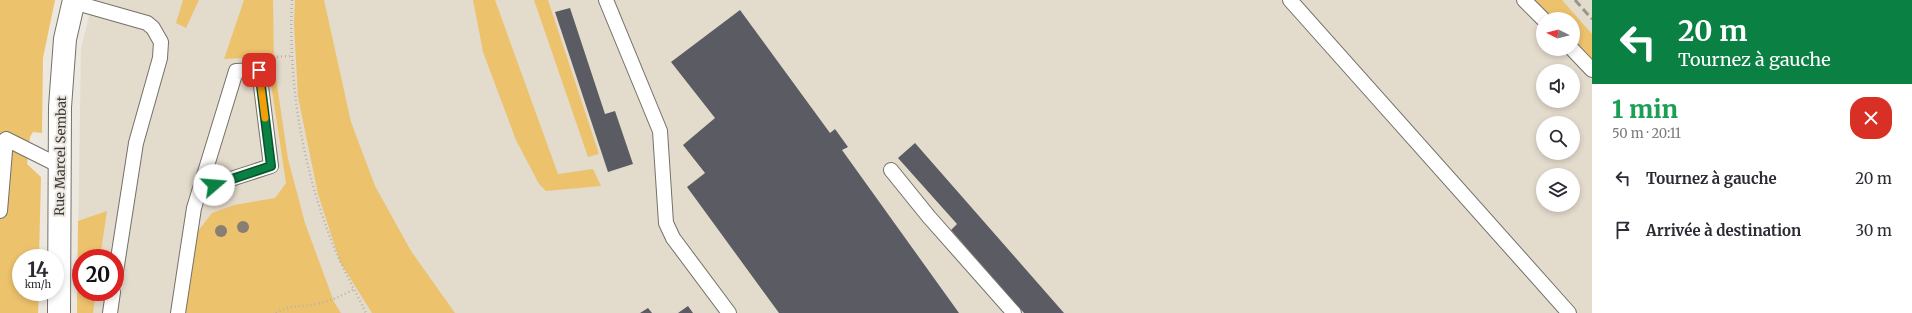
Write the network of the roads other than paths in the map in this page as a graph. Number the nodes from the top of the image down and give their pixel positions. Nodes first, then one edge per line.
1 (606, 0) edge
2 (1290, 0) edge
3 (1524, 0) edge
4 (74, 1) edge
5 (1536, 12) edge
6 (1579, 56) edge
7 (1592, 70) edge
8 (60, 166) junction
9 (891, 170) dead end
10 (200, 189) junction
11 (0, 211) edge
12 (120, 249) edge
13 (112, 301) edge
14 (59, 313) edge
15 (110, 313) edge
16 (178, 313) edge
17 (729, 313) edge
18 (1014, 313) edge
19 (1569, 313) edge

1 - 17 lane
2 - 19 lane
3 - 5 lane
4 - 8 street, Rue Marcel Sembat
4 - 12 lane
6 - 7 lane
8 - 11 lane
8 - 14 street, Rue Marcel Sembat
9 - 18 lane
10 - 10 lane
10 - 16 lane
13 - 15 lane

